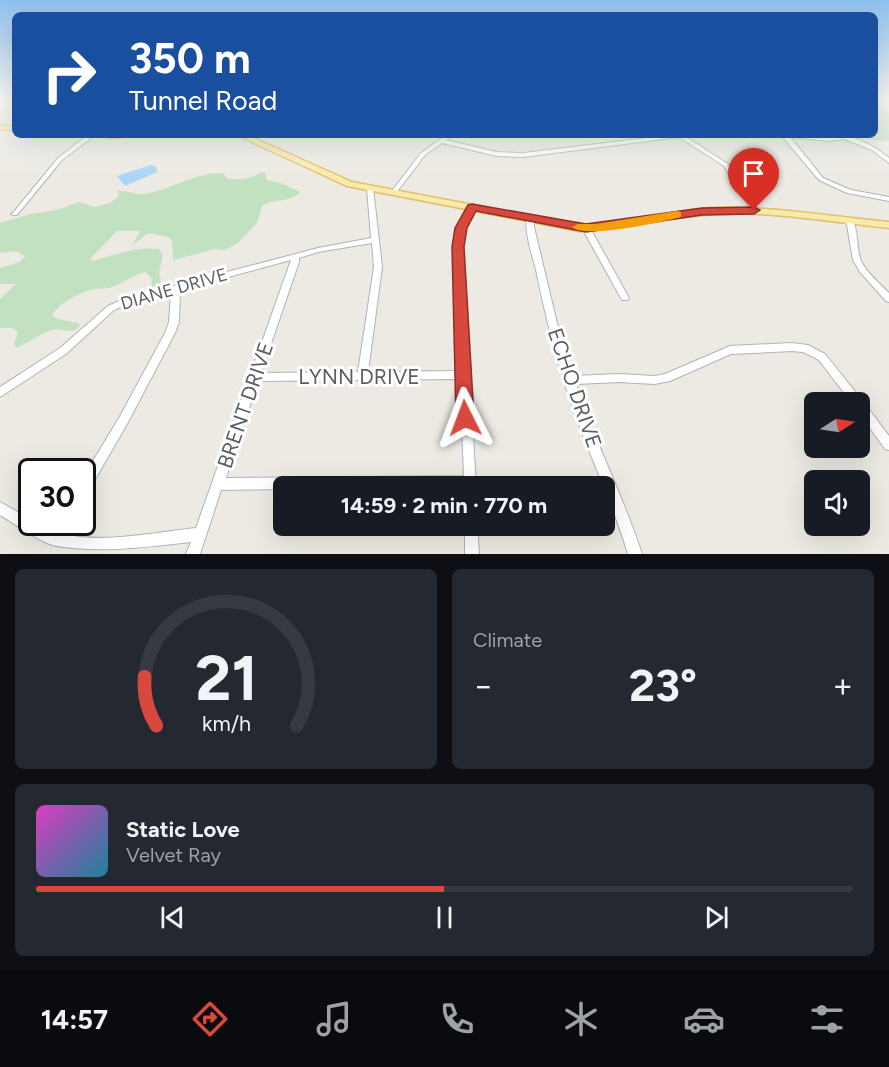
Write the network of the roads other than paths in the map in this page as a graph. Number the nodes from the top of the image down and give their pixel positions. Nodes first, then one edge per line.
1 (88, 138) edge
2 (248, 138) edge
3 (446, 138) edge
4 (622, 138) edge
5 (667, 138) edge
6 (687, 138) edge
7 (787, 138) edge
8 (819, 138) edge
9 (834, 138) edge
10 (847, 138) edge
11 (441, 141) junction
12 (626, 143) junction
13 (889, 161) edge
14 (370, 188) junction
15 (394, 192) junction
16 (889, 199) edge
17 (472, 207) junction
18 (754, 210) junction
19 (15, 213) dead end
20 (530, 218) junction
21 (849, 220) junction
22 (889, 225) edge
23 (586, 228) junction
24 (375, 240) junction
25 (295, 256) junction
26 (176, 288) junction
27 (625, 298) dead end
28 (889, 299) edge
29 (363, 375) junction
30 (463, 375) junction
31 (254, 377) junction
32 (570, 380) junction
33 (849, 392) edge
34 (0, 393) edge
35 (870, 419) edge
36 (889, 445) edge
37 (96, 467) edge
38 (469, 476) edge
39 (218, 484) junction
40 (273, 484) edge
41 (0, 508) edge
42 (200, 534) junction
43 (471, 536) edge
44 (52, 538) joint
45 (193, 554) edge
46 (472, 554) edge
47 (634, 554) edge

1 - 19 street
2 - 14 main road
3 - 11 street
4 - 12 street
5 - 12 street
6 - 18 street
7 - 16 street
8 - 9 street
10 - 13 street
11 - 12 street
11 - 15 street
14 - 15 main road
14 - 24 street
15 - 17 main road
17 - 20 main road
17 - 30 street
18 - 21 main road
18 - 23 main road
20 - 23 main road
20 - 32 street, ECHO DRIVE
21 - 22 main road
21 - 28 street
23 - 27 street
24 - 25 street, DIANE DRIVE
24 - 29 street
25 - 26 street, DIANE DRIVE
25 - 31 street, BRENT DRIVE
26 - 34 street, DIANE DRIVE
26 - 37 street
29 - 30 street, LYNN DRIVE
29 - 31 street, LYNN DRIVE
30 - 38 street
31 - 39 street, BRENT DRIVE
32 - 33 street
32 - 47 street, ECHO DRIVE
35 - 36 street
39 - 40 street
39 - 42 street, BRENT DRIVE
41 - 44 street
42 - 44 street
42 - 45 street, BRENT DRIVE
43 - 46 street

